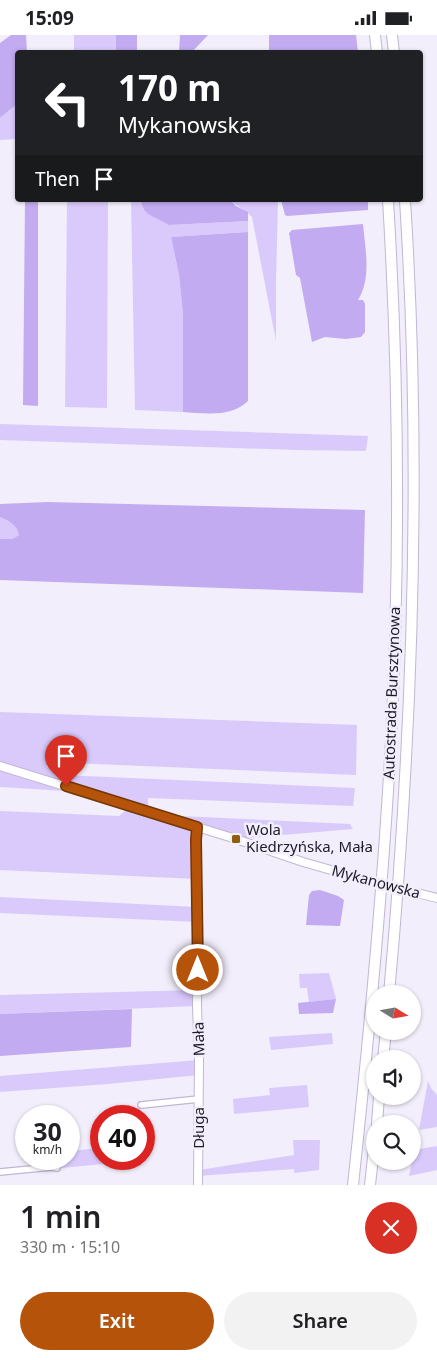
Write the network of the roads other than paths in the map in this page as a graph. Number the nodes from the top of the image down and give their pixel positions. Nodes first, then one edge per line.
1 (375, 35) edge
2 (392, 35) edge
3 (376, 50) edge
4 (394, 50) edge
5 (388, 202) edge
6 (405, 202) edge
7 (0, 766) edge
8 (197, 827) junction
9 (437, 898) edge
10 (391, 985) edge
11 (199, 1071) joint
12 (199, 1099) junction
13 (141, 1105) dead end
14 (21, 1170) edge
15 (372, 1170) edge
16 (0, 1172) edge
17 (198, 1185) edge
18 (353, 1185) edge
19 (370, 1185) edge

1 - 3 highway
2 - 4 highway
5 - 18 highway, Autostrada Bursztynowa
6 - 10 highway, Autostrada Bursztynowa
7 - 8 main road, Mykanowska
8 - 9 main road, Mykanowska, bridge
8 - 11 main road, Mała
11 - 12 main road, Długa
12 - 13 street
12 - 17 main road, Długa
14 - 16 street
15 - 19 highway

